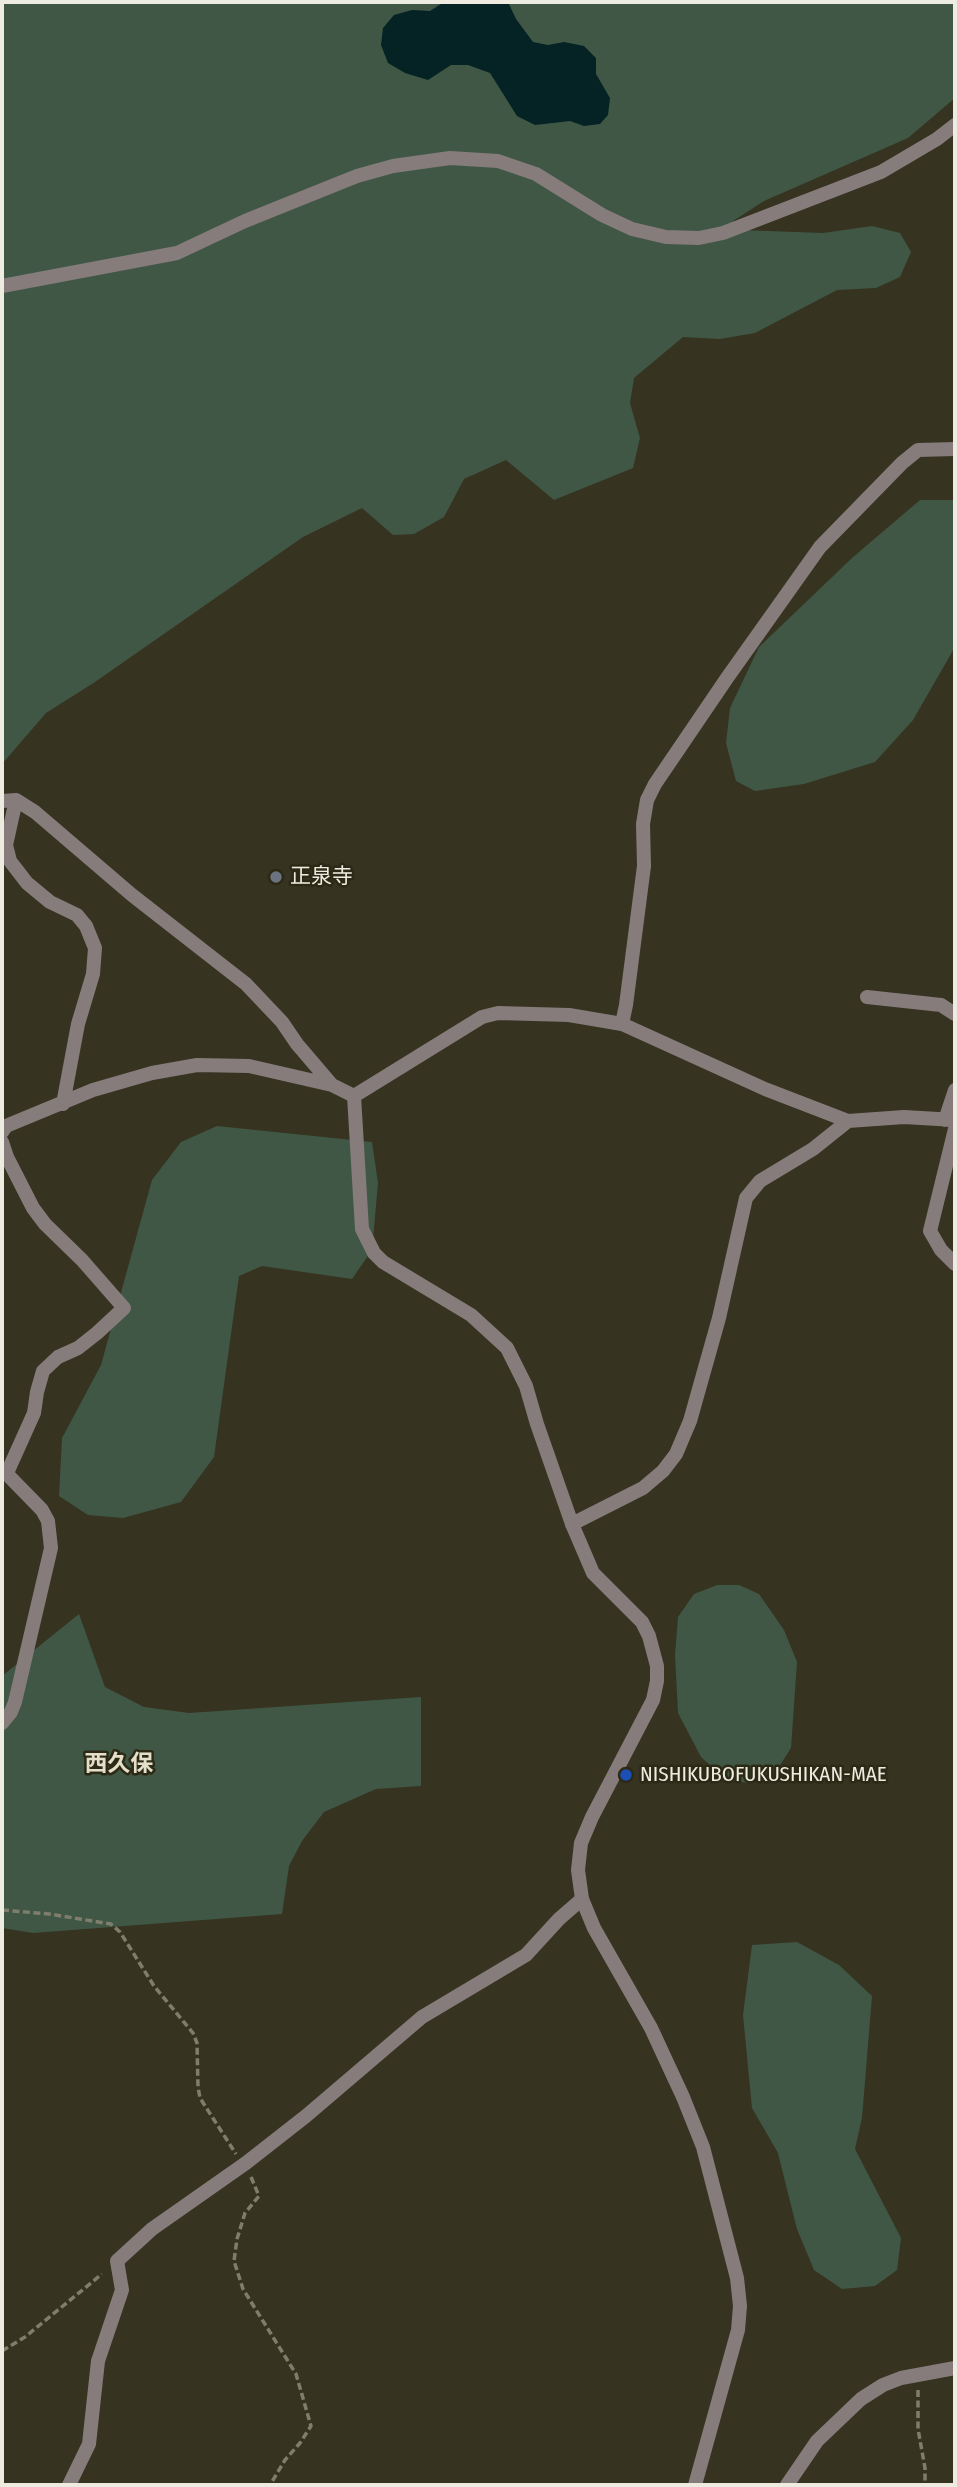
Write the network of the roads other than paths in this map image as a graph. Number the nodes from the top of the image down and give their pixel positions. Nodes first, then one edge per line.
1 (955, 125) edge
2 (2, 286) edge
3 (955, 449) edge
4 (9, 800) edge
5 (867, 997) dead end
6 (955, 1014) edge
7 (622, 1024) junction
8 (332, 1085) junction
9 (955, 1090) edge
10 (354, 1096) junction
11 (63, 1104) junction
12 (848, 1121) junction
13 (952, 1123) edge
14 (2, 1132) edge
15 (2, 1142) edge
16 (955, 1265) edge
17 (4, 1471) edge
18 (572, 1524) junction
19 (2, 1723) edge
20 (582, 1899) junction
21 (955, 2368) edge
22 (69, 2485) edge
23 (695, 2485) edge
24 (787, 2485) edge

1 - 2 street
3 - 7 street
4 - 8 street
4 - 11 street
5 - 6 street
7 - 10 street
7 - 12 street
8 - 10 street
8 - 11 street
9 - 13 street
10 - 18 street
11 - 14 street
12 - 13 street
12 - 18 street
13 - 16 street
15 - 17 street
17 - 19 street
18 - 20 street
20 - 22 street
20 - 23 street
21 - 24 street

